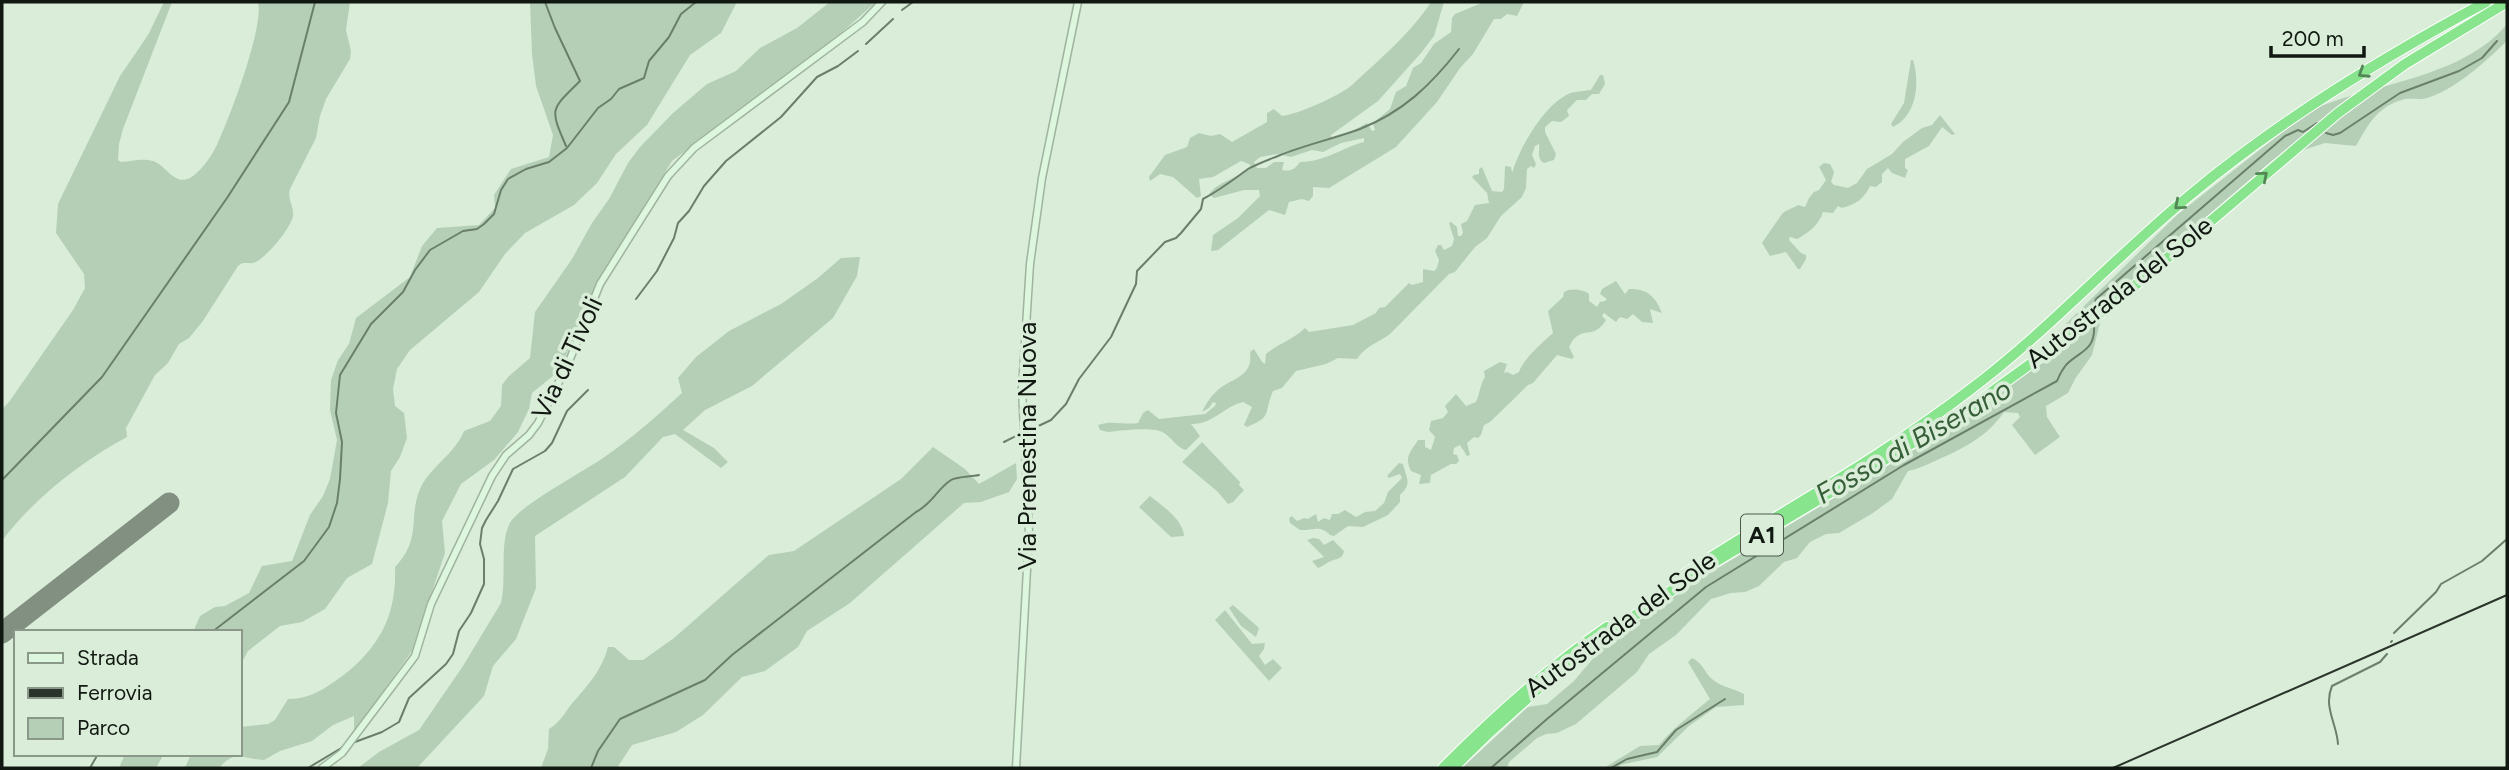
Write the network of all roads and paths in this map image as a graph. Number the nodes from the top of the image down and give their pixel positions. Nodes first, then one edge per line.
1 (882, 2) edge
2 (1079, 2) edge
3 (2486, 2) edge
4 (2507, 2) edge
5 (322, 768) edge
6 (1016, 768) edge
7 (1443, 768) edge
8 (1453, 768) edge

1 - 5 main road, Via di Tivoli
2 - 6 main road, Via Prenestina Nuova
3 -> 7 highway, Autostrada del Sole / A1
8 -> 4 highway, Autostrada del Sole / A1

